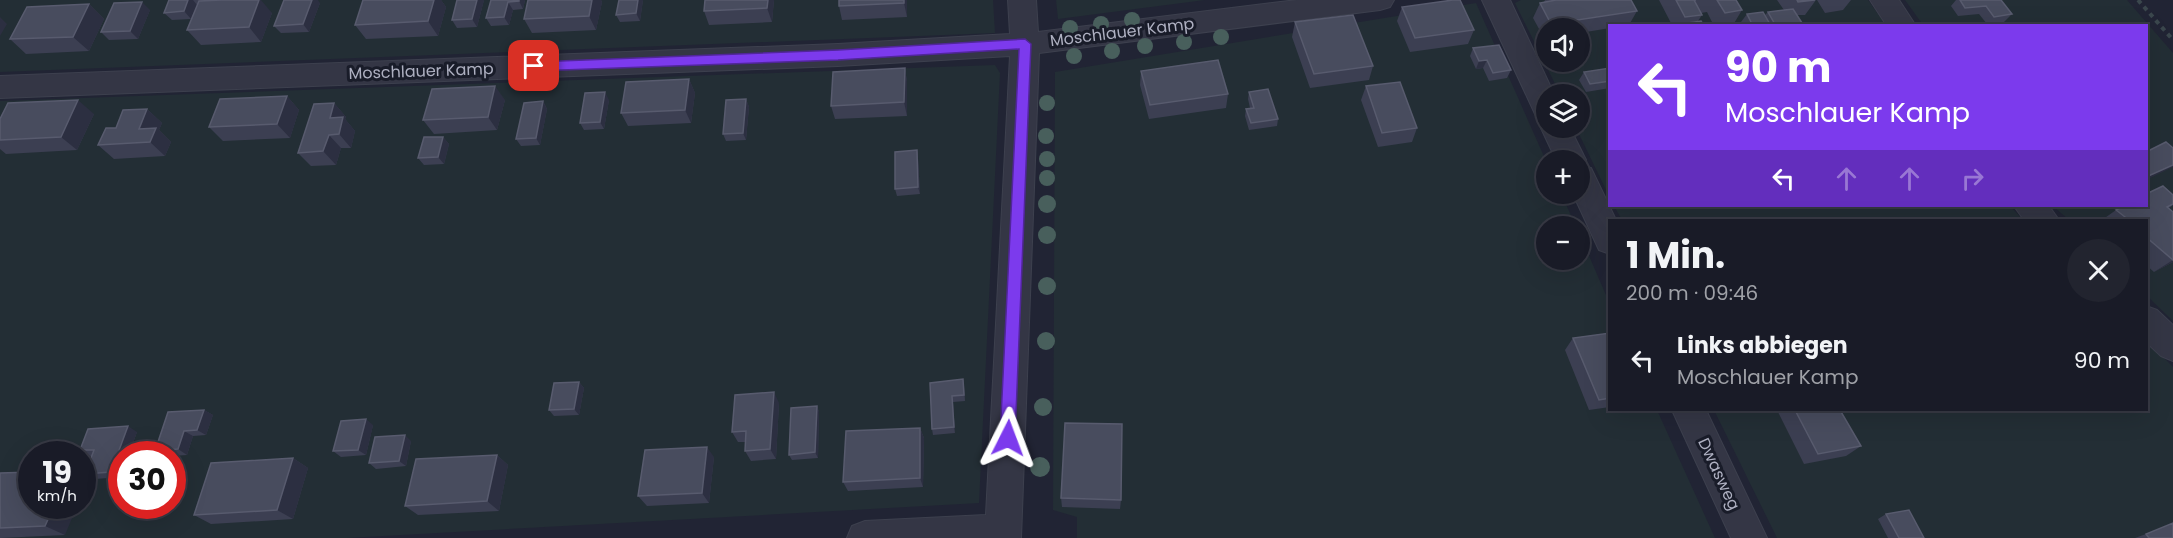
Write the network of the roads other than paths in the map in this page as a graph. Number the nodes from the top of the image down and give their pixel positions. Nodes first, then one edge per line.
1 (1022, 0) edge
2 (1380, 0) edge
3 (1496, 0) edge
4 (1884, 0) edge
5 (1901, 24) edge
6 (1025, 44) junction
7 (1536, 86) edge
8 (0, 87) edge
9 (1590, 198) edge
10 (2030, 207) edge
11 (2043, 219) edge
12 (1608, 237) edge
13 (2148, 322) edge
14 (2173, 346) edge
15 (1689, 411) edge
16 (1003, 534) edge
17 (866, 538) edge
18 (1749, 538) edge

1 - 6 street
2 - 6 street, Moschlauer Kamp
3 - 7 street
4 - 5 street
6 - 8 street, Moschlauer Kamp
6 - 16 street
9 - 12 street
10 - 11 street
13 - 14 street
15 - 18 street, Dwasweg
16 - 17 street

